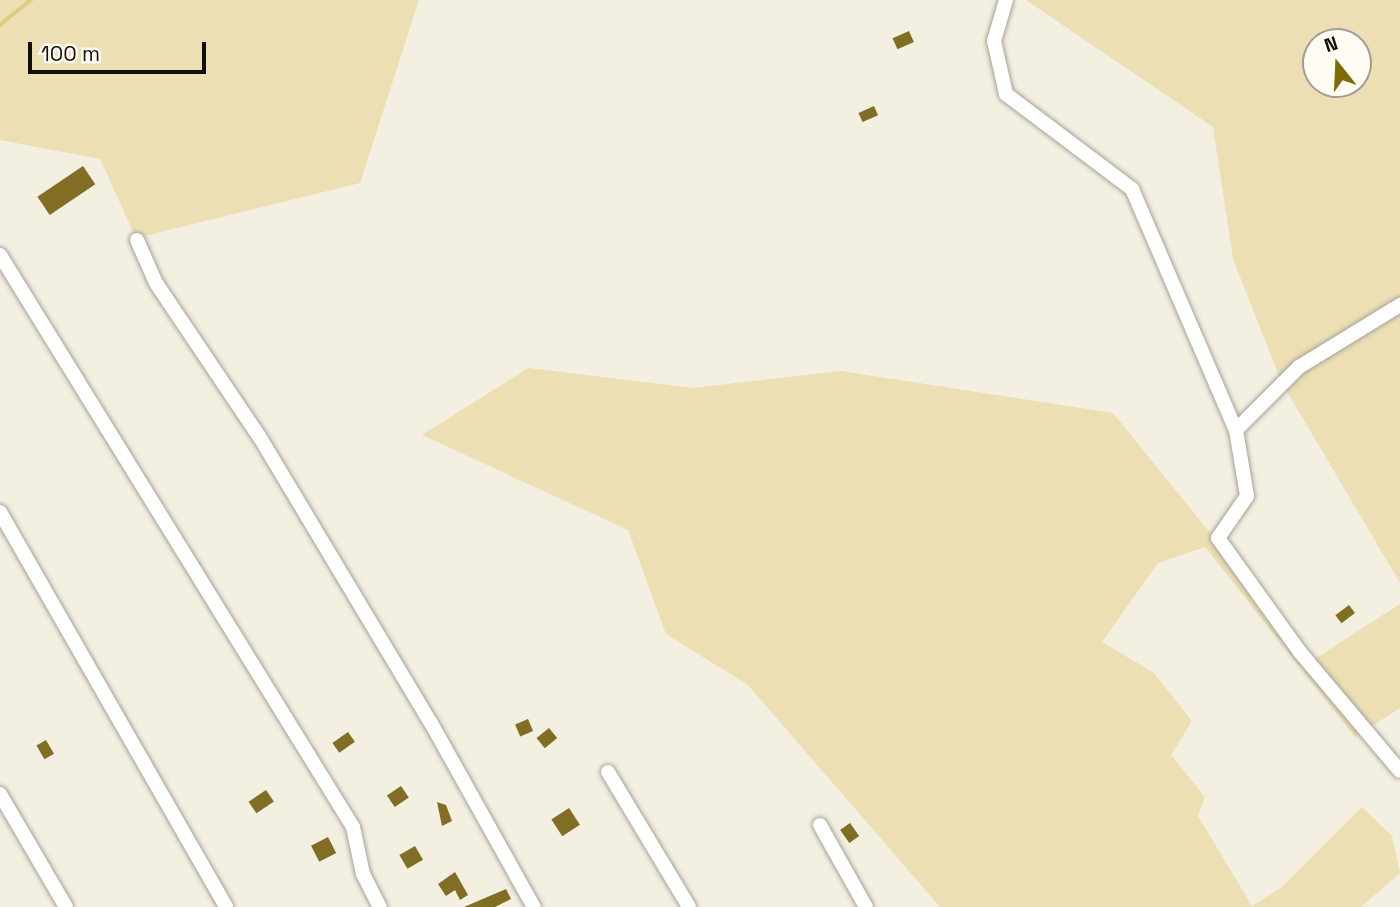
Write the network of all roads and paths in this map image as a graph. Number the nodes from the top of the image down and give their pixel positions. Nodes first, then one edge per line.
1 (1006, 0) edge
2 (136, 240) dead end
3 (0, 255) edge
4 (1400, 305) edge
5 (1236, 430) junction
6 (0, 512) edge
7 (1400, 771) edge
8 (608, 772) dead end
9 (0, 794) edge
10 (820, 825) dead end
11 (66, 907) edge
12 (226, 907) edge
13 (380, 907) edge
14 (534, 907) edge
15 (689, 907) edge
16 (866, 907) edge

1 - 5 street
2 - 14 street
3 - 13 street
4 - 5 street
5 - 7 street
6 - 12 street
8 - 15 street
9 - 11 street
10 - 16 street

